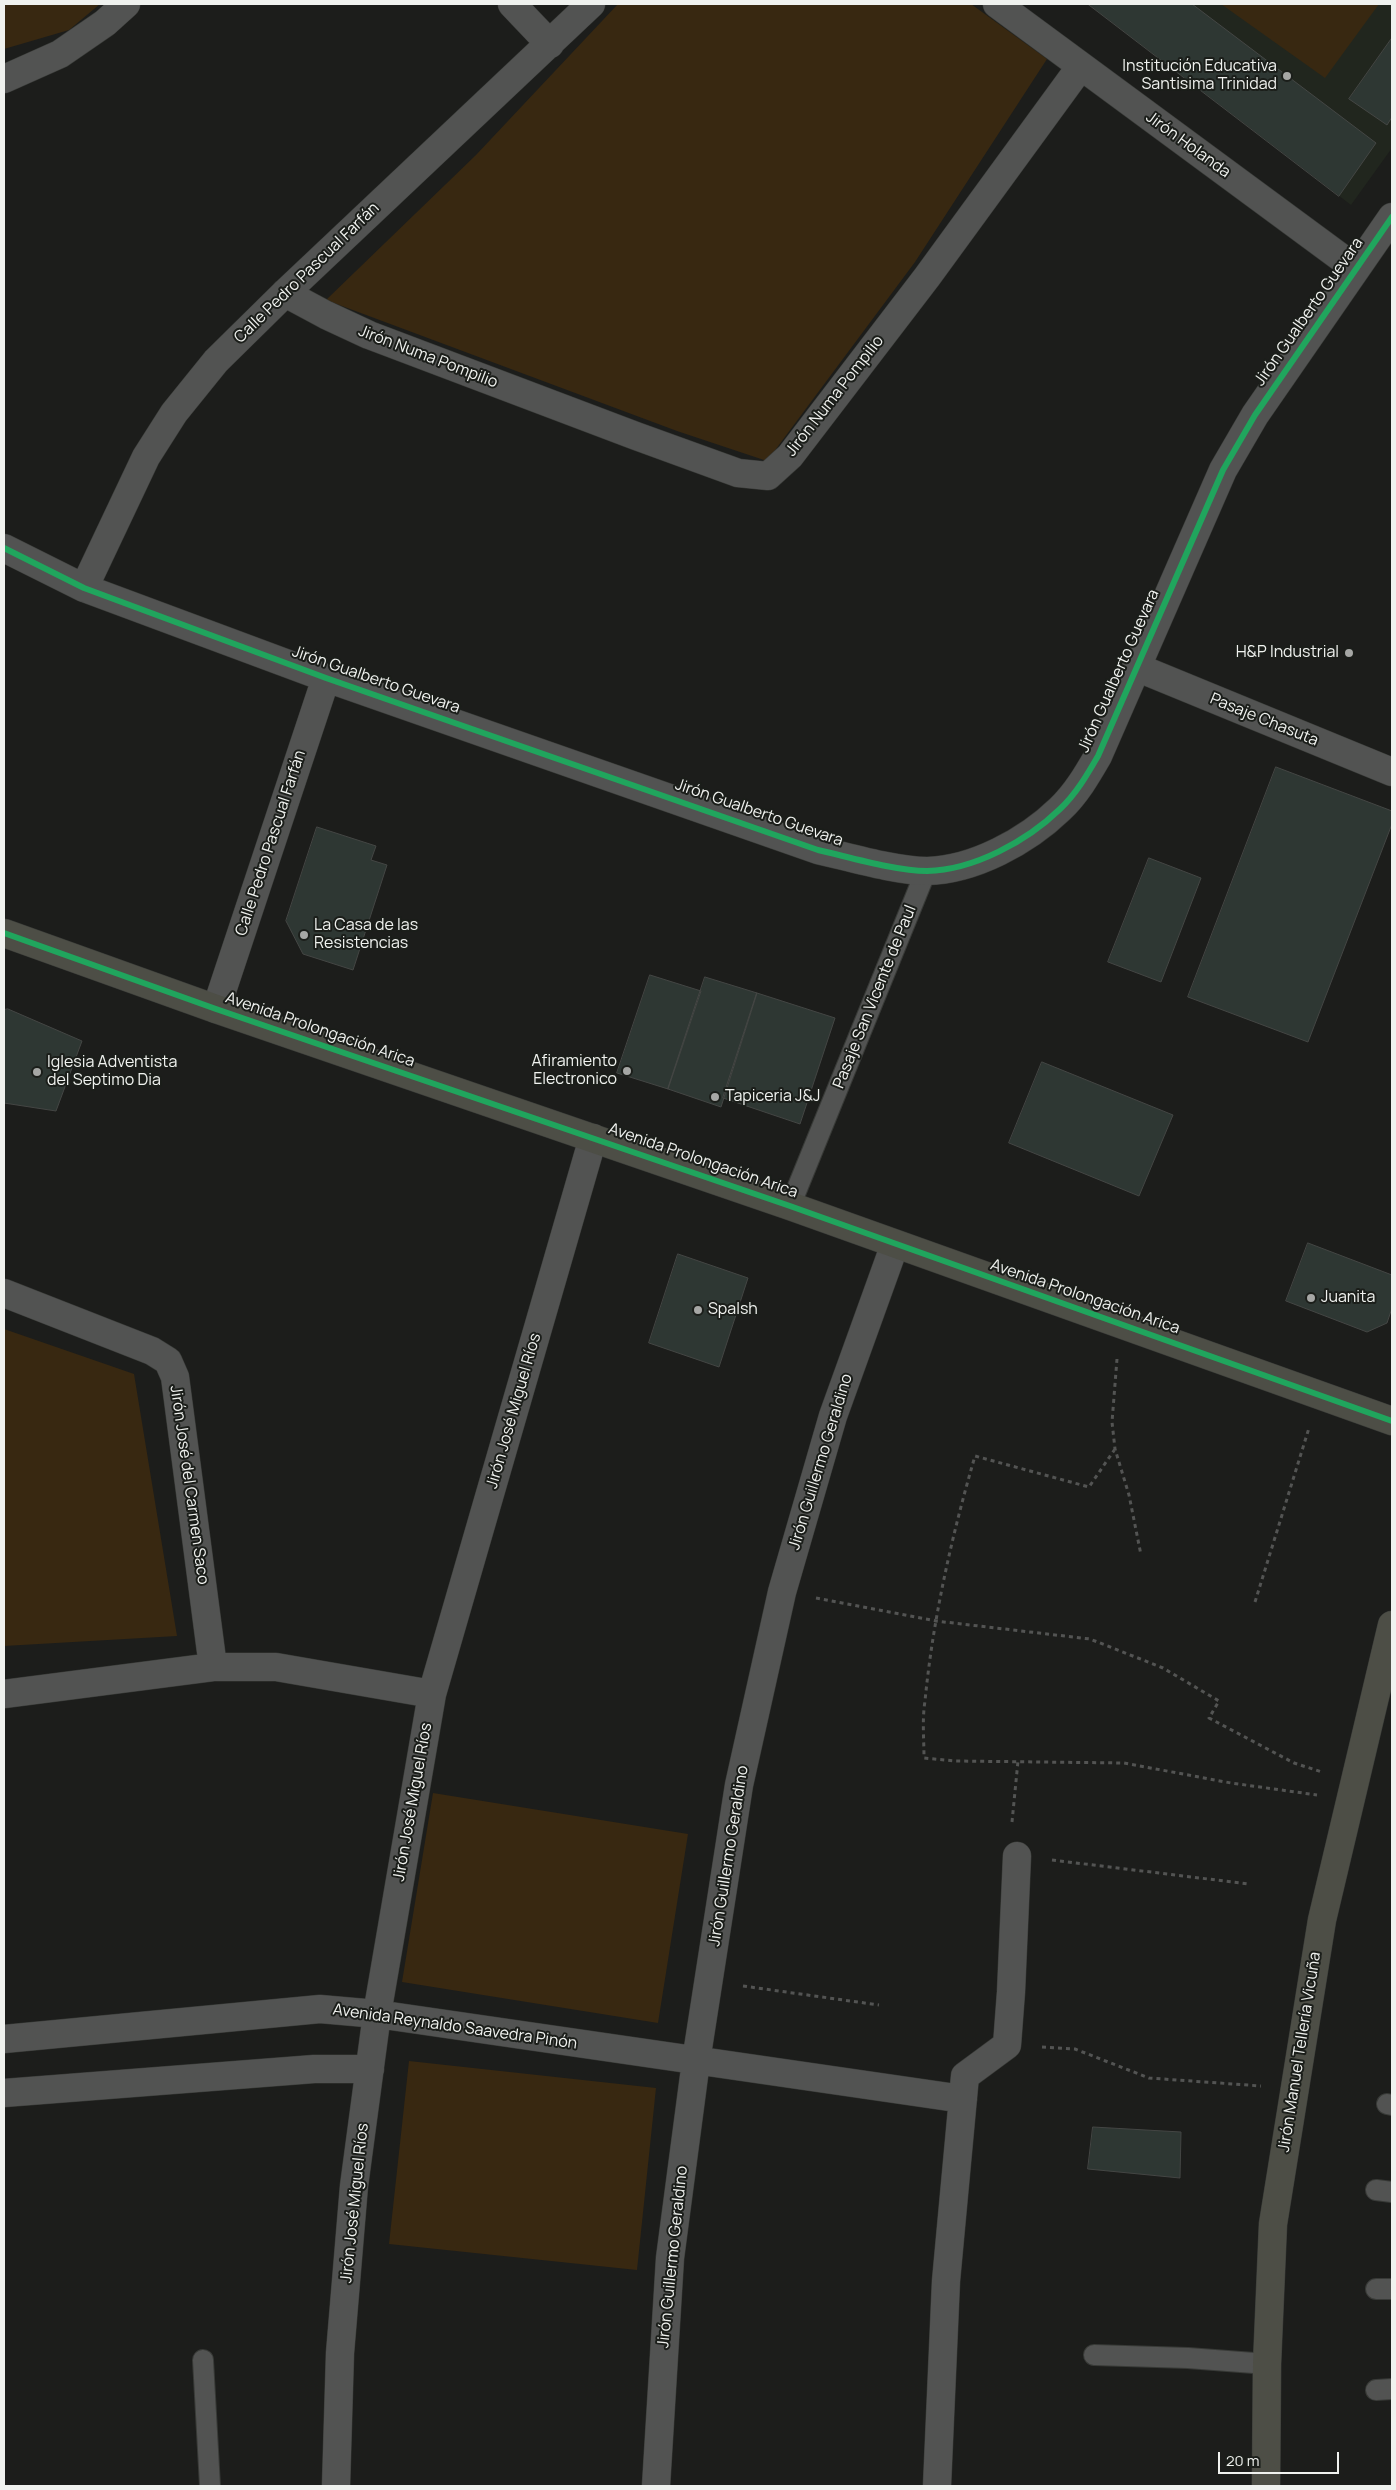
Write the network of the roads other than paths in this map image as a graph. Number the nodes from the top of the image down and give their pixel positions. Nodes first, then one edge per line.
1 (126, 4) edge
2 (512, 4) edge
3 (591, 4) edge
4 (997, 4) edge
5 (550, 44) junction
6 (1081, 66) junction
7 (4, 79) edge
8 (1392, 217) edge
9 (1355, 268) junction
10 (285, 293) junction
11 (4, 548) edge
12 (84, 588) junction
13 (1136, 667) junction
14 (326, 678) junction
15 (1392, 772) edge
16 (926, 871) junction
17 (4, 933) edge
18 (216, 1009) junction
19 (593, 1138) junction
20 (790, 1206) junction
21 (895, 1244) junction
22 (4, 1293) edge
23 (1392, 1420) edge
24 (1392, 1625) edge
25 (213, 1668) junction
26 (4, 1694) edge
27 (432, 1694) junction
28 (1017, 1856) road end
29 (377, 2014) junction
30 (4, 2039) edge
31 (696, 2062) junction
32 (370, 2069) junction
33 (4, 2092) edge
34 (963, 2099) junction
35 (1094, 2355) dead end
36 (203, 2360) dead end
37 (1266, 2364) junction
38 (210, 2486) edge
39 (336, 2486) edge
40 (656, 2486) edge
41 (937, 2486) edge
42 (1266, 2486) edge

1 - 7 street
2 - 5 street
3 - 5 street, Calle Pedro Pascual Farfán
4 - 6 street, Jirón Holanda
5 - 10 street, Calle Pedro Pascual Farfán
6 - 9 street, Jirón Holanda
6 - 10 street, Jirón Numa Pompilio
8 - 9 street, Jirón Gualberto Guevara
9 - 13 street, Jirón Gualberto Guevara
10 - 12 street, Calle Pedro Pascual Farfán
11 - 12 street, Jirón Gualberto Guevara
12 - 14 street, Jirón Gualberto Guevara
13 - 15 street, Pasaje Chasuta
13 - 16 street, Jirón Gualberto Guevara
14 - 16 street, Jirón Gualberto Guevara
14 - 18 street, Calle Pedro Pascual Farfán
16 - 20 lane, Pasaje San Vicente de Paul
17 - 18 street, Avenida Prolongación Arica
18 - 19 street, Avenida Prolongación Arica
19 - 20 street, Avenida Prolongación Arica
19 - 27 street, Jirón José Miguel Ríos
20 - 21 street, Avenida Prolongación Arica
21 - 23 street, Avenida Prolongación Arica
21 - 31 street, Jirón Guillermo Geraldino
22 - 25 street, Jirón José del Carmen Saco
24 - 37 street, Jirón Manuel Tellería Vicuña
25 - 26 street
25 - 27 street
27 - 29 street, Jirón José Miguel Ríos
28 - 34 street
29 - 30 street, Avenida Reynaldo Saavedra Pinón
29 - 31 street, Avenida Reynaldo Saavedra Pinón
29 - 32 street, Jirón José Miguel Ríos
31 - 34 street, Avenida Reynaldo Saavedra Pinón
31 - 40 street, Jirón Guillermo Geraldino
32 - 33 street
32 - 39 street, Jirón José Miguel Ríos
34 - 41 street
35 - 37 lane
36 - 38 lane
37 - 42 street, Jirón Manuel Tellería Vicuña

